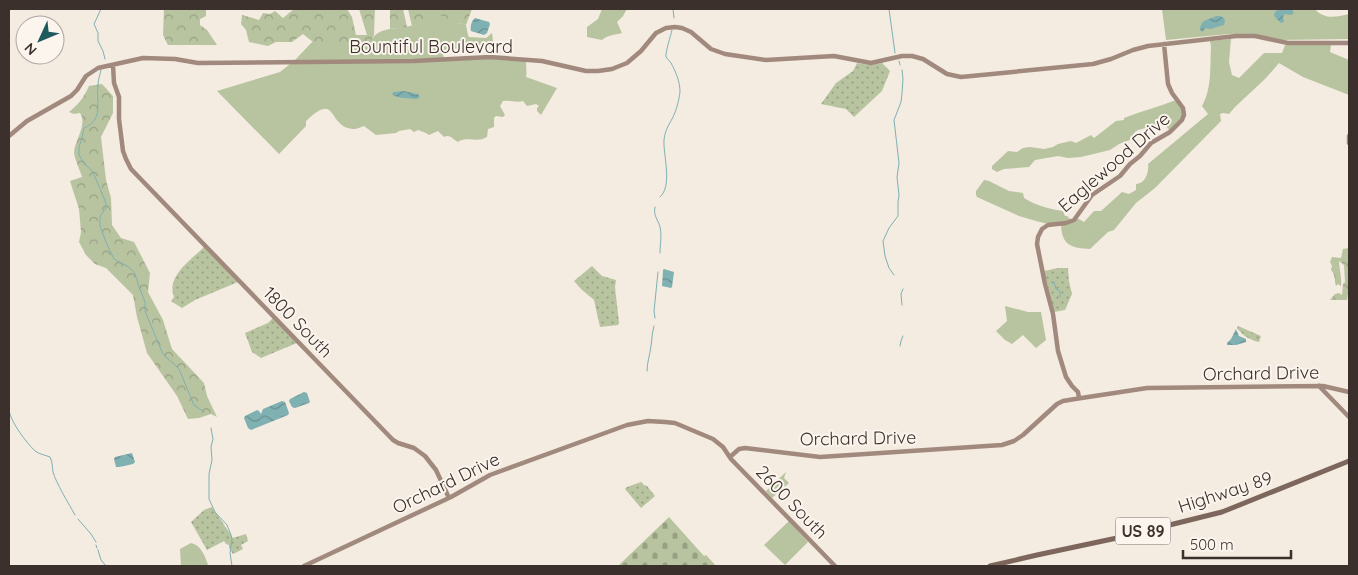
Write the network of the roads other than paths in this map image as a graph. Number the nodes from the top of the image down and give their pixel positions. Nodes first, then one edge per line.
1 (1349, 43) edge
2 (1164, 44) junction
3 (113, 65) junction
4 (9, 136) edge
5 (1349, 136) edge
6 (1349, 143) edge
7 (1319, 386) junction
8 (1349, 392) edge
9 (1082, 398) junction
10 (1349, 417) edge
11 (730, 457) junction
12 (1349, 461) edge
13 (449, 498) junction
14 (304, 566) edge
15 (835, 566) edge
16 (990, 566) edge

1 - 2 main road, Bountiful Boulevard
2 - 3 main road, Bountiful Boulevard
2 - 9 main road, Eaglewood Drive
3 - 4 main road, Bountiful Boulevard
3 - 13 main road, 1800 South
5 - 6 main road
7 - 8 main road, Orchard Drive
7 - 9 main road, Orchard Drive
7 - 10 main road
9 - 11 main road, Orchard Drive
11 - 13 main road, Orchard Drive
11 - 15 main road, 2600 South
12 - 16 main road, Highway 89 / US 89
13 - 14 main road, Orchard Drive

